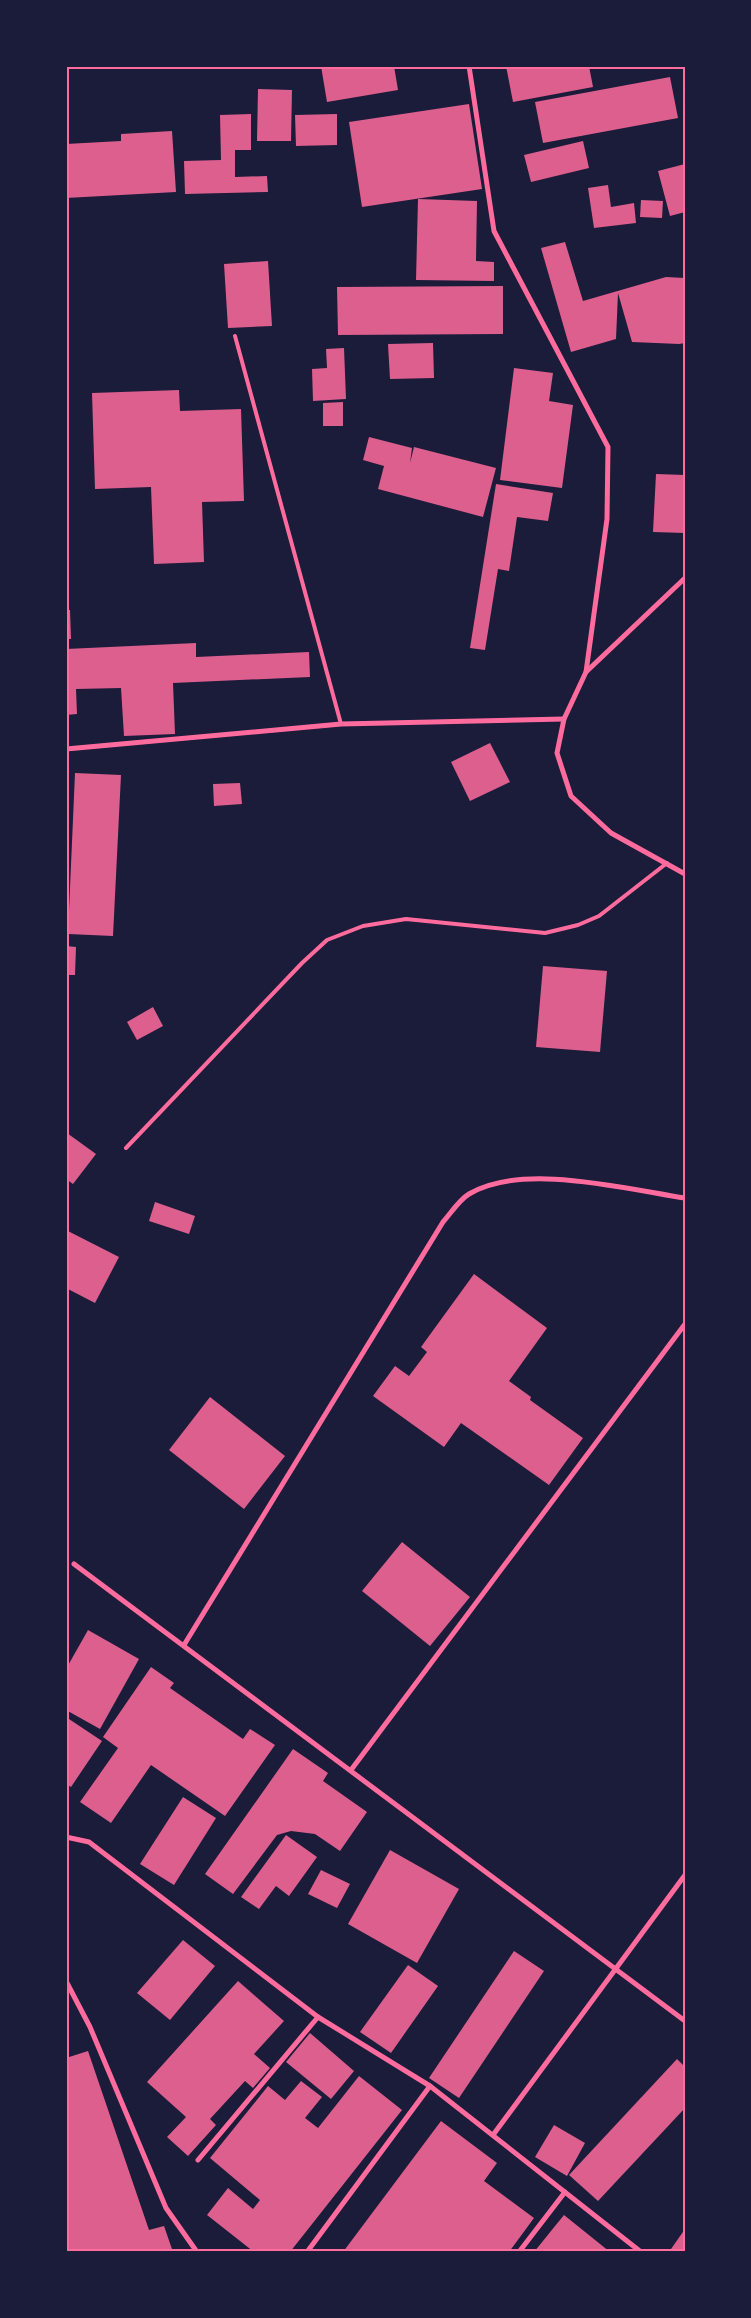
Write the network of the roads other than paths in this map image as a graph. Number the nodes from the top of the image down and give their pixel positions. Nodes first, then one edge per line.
1 (468, 66) edge
2 (235, 336) dead end
3 (685, 578) edge
4 (586, 672) junction
5 (564, 719) junction
6 (341, 724) junction
7 (66, 749) edge
8 (667, 863) junction
9 (685, 874) edge
10 (126, 1148) dead end
11 (685, 1198) edge
12 (685, 1324) edge
13 (74, 1564) dead end
14 (184, 1645) junction
15 (351, 1770) junction
16 (66, 1837) edge
17 (685, 1876) edge
18 (616, 1970) junction
19 (66, 1981) edge
20 (318, 2017) junction
21 (685, 2021) edge
22 (430, 2086) junction
23 (492, 2134) junction
24 (198, 2160) dead end
25 (565, 2192) junction
26 (197, 2252) edge
27 (307, 2252) edge
28 (519, 2252) edge
29 (641, 2252) edge

1 - 4 street
2 - 6 lane
3 - 4 street
4 - 5 street
5 - 6 street
5 - 8 street
6 - 7 street
8 - 9 street
8 - 10 lane
11 - 14 street
12 - 15 street
13 - 14 street
14 - 15 street
15 - 18 street
16 - 20 street
17 - 18 street
18 - 21 street
18 - 23 street
19 - 26 street
20 - 22 street
20 - 24 street
22 - 23 street
22 - 27 street
23 - 25 street
25 - 28 street
25 - 29 street

